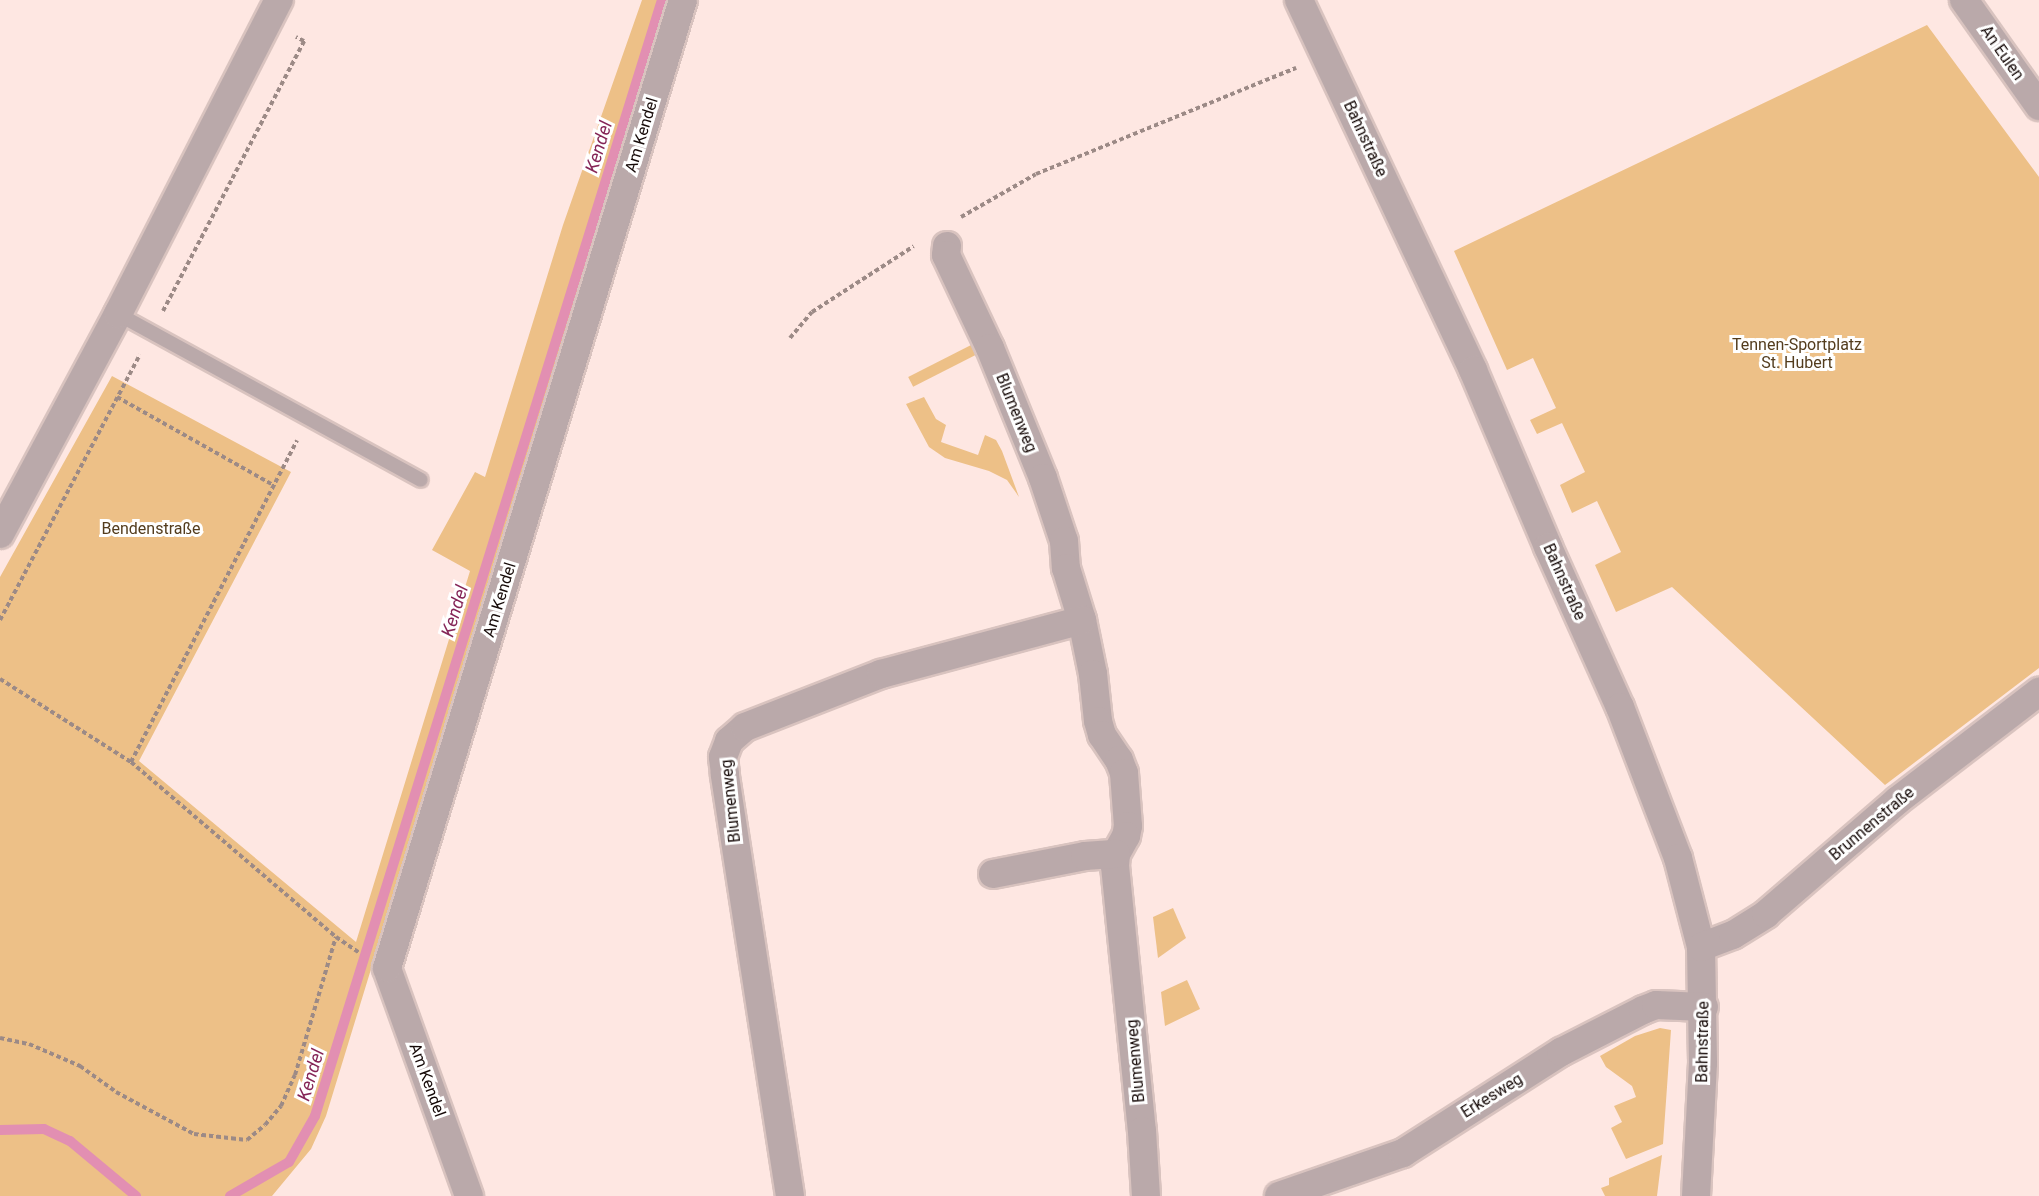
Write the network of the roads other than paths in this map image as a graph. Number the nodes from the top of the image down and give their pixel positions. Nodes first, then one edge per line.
1 (279, 0) edge
2 (683, 0) edge
3 (1299, 0) edge
4 (1964, 0) edge
5 (2039, 106) edge
6 (934, 244) road end
7 (118, 314) junction
8 (421, 480) dead end
9 (0, 534) edge
10 (1082, 620) junction
11 (2039, 692) edge
12 (1116, 854) junction
13 (993, 874) dead end
14 (1701, 947) junction
15 (1704, 1007) junction
16 (469, 1196) edge
17 (790, 1196) edge
18 (1146, 1196) edge
19 (1279, 1196) edge
20 (1696, 1196) edge

1 - 7 street
2 - 16 street, Am Kendel
3 - 14 street, Bahnstraße
4 - 5 street, An Eulen
6 - 10 street, Blumenweg
7 - 8 lane
7 - 9 street
10 - 12 street, Blumenweg
10 - 17 street, Blumenweg
11 - 14 street, Brunnenstraße
12 - 13 street
12 - 18 street, Blumenweg
14 - 15 street, Bahnstraße
15 - 19 street, Erkesweg
15 - 20 street, Bahnstraße

